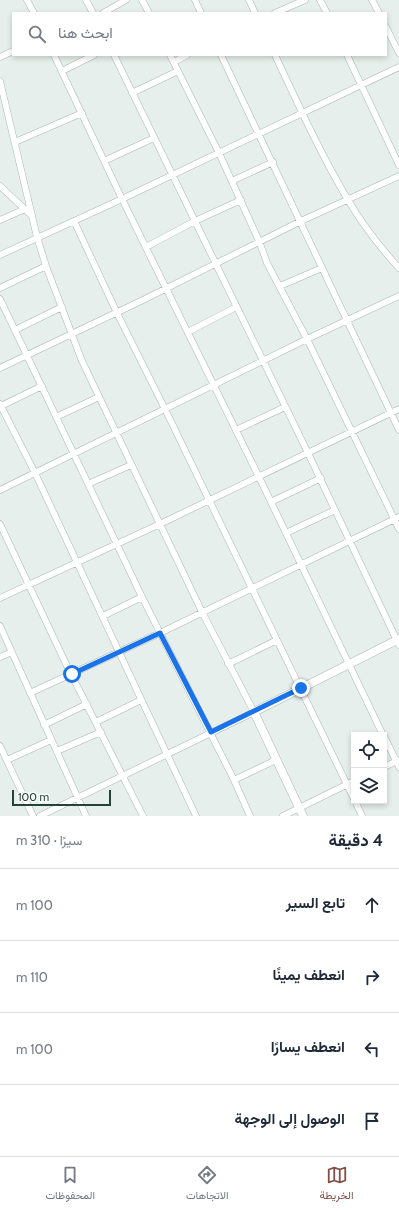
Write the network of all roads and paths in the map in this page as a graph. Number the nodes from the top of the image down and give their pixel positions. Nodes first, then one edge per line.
1 (27, 0) edge
2 (86, 0) edge
3 (126, 0) edge
4 (142, 0) edge
5 (195, 0) edge
6 (249, 0) edge
7 (305, 0) edge
8 (320, 0) edge
9 (372, 0) edge
10 (33, 12) edge
11 (92, 12) edge
12 (105, 12) edge
13 (148, 12) edge
14 (201, 12) edge
15 (255, 12) edge
16 (277, 12) edge
17 (326, 12) edge
18 (378, 12) edge
19 (387, 29) edge
20 (12, 51) edge
21 (399, 53) edge
22 (54, 56) edge
23 (92, 56) edge
24 (114, 56) edge
25 (171, 56) edge
26 (185, 56) edge
27 (221, 56) edge
28 (275, 56) edge
29 (348, 56) edge
30 (0, 57) edge
31 (174, 62) junction
32 (399, 67) edge
33 (62, 71) junction
34 (178, 71) junction
35 (0, 81) edge
36 (362, 85) junction
37 (2, 92) edge
38 (132, 93) junction
39 (82, 113) junction
40 (302, 113) junction
41 (259, 133) junction
42 (154, 138) junction
43 (16, 142) junction
44 (219, 153) junction
45 (104, 161) junction
46 (273, 162) junction
47 (399, 165) edge
48 (172, 175) junction
49 (399, 176) edge
50 (232, 181) junction
51 (0, 186) edge
52 (122, 199) junction
53 (241, 200) junction
54 (348, 200) junction
55 (25, 209) junction
56 (32, 215) junction
57 (0, 220) edge
58 (74, 221) junction
59 (194, 221) junction
60 (301, 221) junction
61 (37, 237) junction
62 (260, 241) junction
63 (146, 247) junction
64 (0, 255) edge
65 (216, 264) junction
66 (46, 266) junction
67 (322, 268) junction
68 (399, 268) edge
69 (280, 286) junction
70 (0, 288) edge
71 (166, 289) junction
72 (399, 297) edge
73 (0, 299) edge
74 (236, 307) junction
75 (62, 308) junction
76 (2, 311) edge
77 (117, 313) junction
78 (346, 321) junction
79 (15, 330) junction
80 (188, 332) junction
81 (72, 334) junction
82 (307, 339) junction
83 (27, 356) junction
84 (263, 361) junction
85 (0, 368) edge
86 (214, 385) junction
87 (42, 386) junction
88 (99, 397) junction
89 (1, 405) edge
90 (285, 406) junction
91 (165, 408) junction
92 (399, 409) edge
93 (391, 413) junction
94 (56, 417) junction
95 (236, 430) junction
96 (399, 430) edge
97 (352, 432) junction
98 (116, 433) junction
99 (308, 453) junction
100 (74, 454) junction
101 (131, 465) junction
102 (35, 473) junction
103 (259, 476) junction
104 (321, 478) junction
105 (88, 484) junction
106 (0, 490) edge
107 (210, 500) junction
108 (271, 502) junction
109 (336, 510) junction
110 (397, 519) edge
111 (0, 524) edge
112 (160, 524) junction
113 (399, 529) edge
114 (286, 533) junction
115 (350, 541) junction
116 (117, 544) junction
117 (78, 563) junction
118 (302, 565) junction
119 (29, 585) junction
120 (252, 588) junction
121 (142, 597) junction
122 (0, 598) edge
123 (202, 612) junction
124 (103, 616) junction
125 (0, 626) edge
126 (160, 633) junction
127 (277, 640) junction
128 (398, 642) edge
129 (12, 652) junction
130 (119, 652) junction
131 (0, 657) edge
132 (228, 664) junction
133 (349, 664) junction
134 (72, 674) junction
135 (301, 688) junction
136 (30, 693) junction
137 (142, 700) junction
138 (87, 704) junction
139 (254, 712) junction
140 (96, 722) junction
141 (44, 725) junction
142 (101, 732) junction
143 (211, 732) junction
144 (382, 732) edge
145 (51, 740) junction
146 (387, 742) edge
147 (0, 746) edge
148 (57, 752) junction
149 (166, 754) junction
150 (7, 760) junction
151 (276, 760) junction
152 (398, 763) edge
153 (387, 766) edge
154 (123, 776) junction
155 (234, 780) junction
156 (351, 783) edge
157 (347, 785) junction
158 (351, 794) edge
159 (78, 798) junction
160 (356, 804) edge
161 (301, 812) edge
162 (33, 816) edge
163 (40, 816) edge
164 (86, 816) edge
165 (143, 816) edge
166 (196, 816) edge
167 (250, 816) edge
168 (283, 816) edge
169 (362, 816) edge

1 - 10 street
2 - 11 street
3 - 12 street
4 - 13 street
5 - 14 street
6 - 15 street
7 - 16 street
8 - 17 street
9 - 18 street
19 - 21 street
20 - 30 street
22 - 33 street
23 - 33 street
24 - 38 street
25 - 31 street
26 - 31 street
27 - 41 street
28 - 40 street
29 - 36 street
31 - 34 street
32 - 36 street
33 - 39 street
34 - 38 street
34 - 44 street
35 - 37 street
36 - 40 street
36 - 47 street
37 - 43 street
38 - 42 street
39 - 43 street
39 - 45 street
40 - 41 street
40 - 54 street
41 - 44 street
41 - 46 street
42 - 45 street
42 - 48 street
43 - 56 street
44 - 48 street
44 - 50 street
45 - 52 street
46 - 50 street
46 - 60 street
48 - 52 street
48 - 59 street
49 - 54 street
50 - 53 street
51 - 55 street
52 - 58 street
52 - 63 street
53 - 59 street
53 - 62 street
54 - 60 street
54 - 68 street
55 - 56 street
55 - 57 street
56 - 61 street
58 - 61 street
58 - 77 street
59 - 63 street
59 - 65 street
60 - 62 street
60 - 67 street
61 - 64 street
61 - 66 street
62 - 65 street
62 - 69 street
63 - 71 street
65 - 71 street
65 - 74 street
66 - 70 street
66 - 75 street
67 - 69 street
67 - 78 street
69 - 82 street
71 - 77 street
71 - 80 street
72 - 78 street
73 - 76 street
74 - 80 street
74 - 84 street
75 - 79 street
75 - 81 street
76 - 79 street
77 - 81 street
77 - 91 street
78 - 82 street
78 - 93 street
79 - 83 street
80 - 86 street
81 - 83 street
81 - 88 street
82 - 84 street
82 - 97 street
83 - 85 street
83 - 87 street
84 - 86 street
84 - 90 street
86 - 91 street
86 - 95 street
87 - 89 street
87 - 94 street
88 - 94 street
88 - 98 street
89 - 102 street
90 - 95 street
90 - 99 street
91 - 98 street
91 - 107 street
92 - 93 street
93 - 96 street
93 - 97 street
94 - 100 street
95 - 103 street
97 - 99 street
97 - 110 street
98 - 100 street
98 - 101 street
99 - 103 street
99 - 104 street
100 - 102 street
100 - 105 street
101 - 105 street
101 - 112 street
102 - 106 street
102 - 117 street
103 - 107 street
103 - 108 street
104 - 108 street
104 - 109 street
105 - 116 street
107 - 112 street
107 - 120 street
108 - 114 street
109 - 114 street
109 - 115 street
110 - 113 street
110 - 115 street
111 - 119 street
112 - 116 street
112 - 123 street
114 - 118 street
115 - 118 street
115 - 128 street
116 - 117 street
116 - 121 street
117 - 119 street
117 - 124 street
118 - 120 street
118 - 133 street
119 - 122 street
119 - 134 street
120 - 123 street
120 - 127 street
121 - 124 street
121 - 126 street
123 - 126 street
123 - 132 street
124 - 130 street
125 - 129 street
126 - 130 street
126 - 143 street
127 - 132 street
127 - 135 street
128 - 133 street
129 - 131 street
129 - 136 street
130 - 134 street
130 - 137 street
132 - 139 street
133 - 135 street
133 - 144 street
134 - 136 street
134 - 138 street
135 - 139 street
135 - 157 street
136 - 141 street
137 - 140 street
137 - 149 street
138 - 140 street
138 - 141 street
139 - 143 street
139 - 151 street
140 - 142 street
141 - 145 street
142 - 148 street
142 - 154 street
143 - 149 street
143 - 155 street
145 - 148 street
145 - 150 street
146 - 152 street
147 - 150 street
148 - 159 street
149 - 154 street
149 - 166 street
150 - 162 street
151 - 155 street
151 - 161 street
152 - 153 street
154 - 159 street
154 - 165 street
155 - 167 street
156 - 157 street
157 - 158 street
157 - 161 street
159 - 163 street
159 - 164 street
160 - 169 street
161 - 168 street

